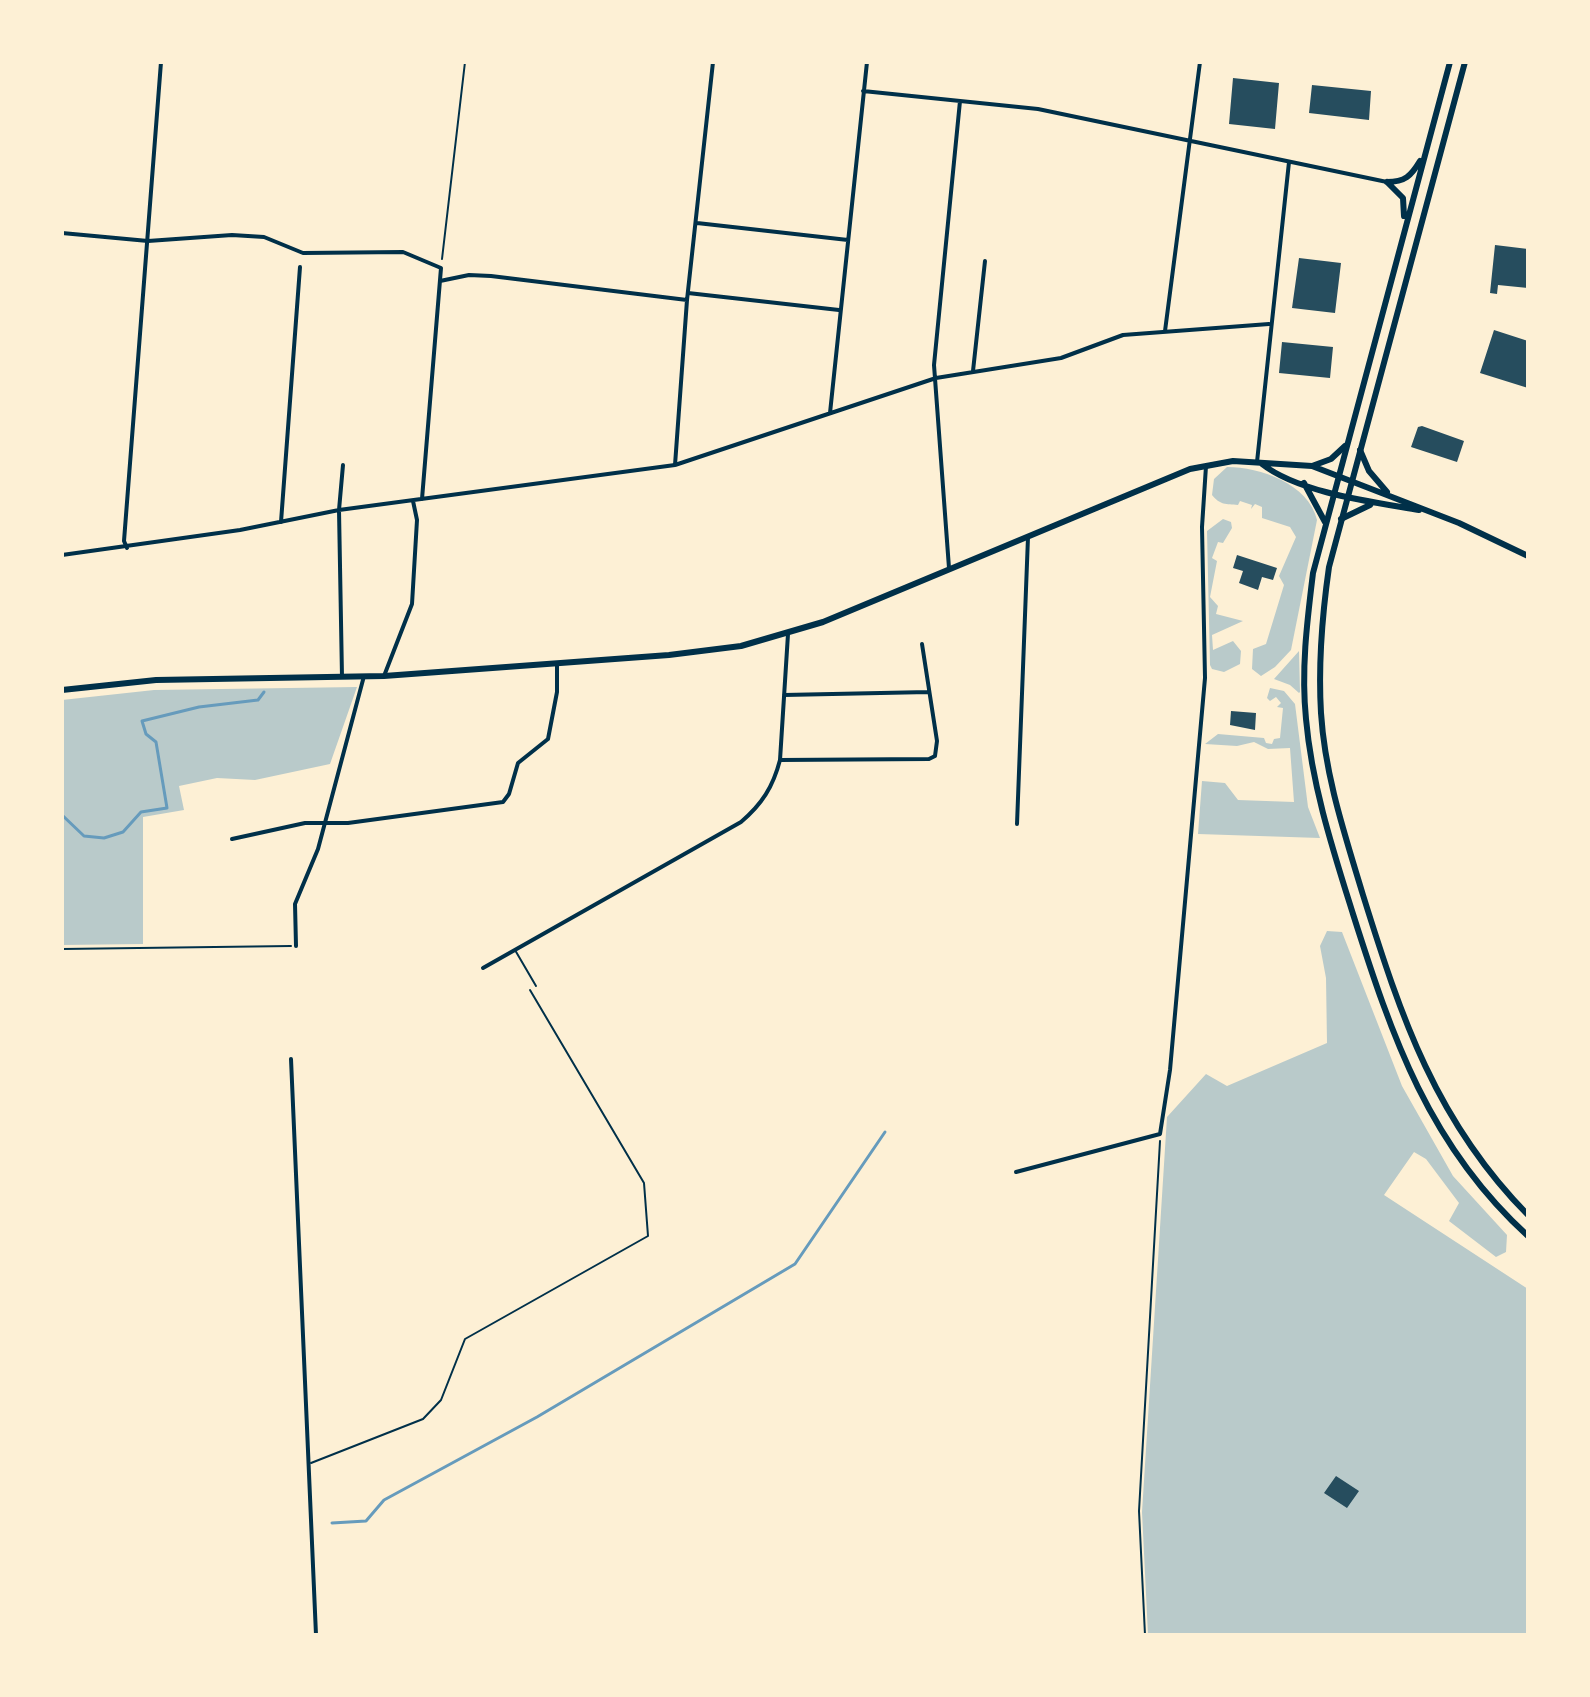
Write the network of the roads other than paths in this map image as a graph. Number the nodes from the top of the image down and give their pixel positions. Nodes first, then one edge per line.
1 (161, 62) edge
2 (713, 62) edge
3 (867, 62) edge
4 (1200, 62) edge
5 (1450, 62) edge
6 (1465, 62) edge
7 (863, 91) junction
8 (960, 101) junction
9 (1188, 140) junction
10 (1426, 151) junction
11 (1289, 162) junction
12 (1387, 182) junction
13 (697, 223) junction
14 (1404, 225) junction
15 (62, 233) edge
16 (848, 240) junction
17 (148, 241) junction
18 (985, 261) dead end
19 (300, 267) dead end
20 (440, 281) junction
21 (688, 293) junction
22 (687, 300) junction
23 (839, 310) junction
24 (1269, 324) junction
25 (1165, 331) junction
26 (973, 371) junction
27 (936, 378) junction
28 (830, 413) junction
29 (1345, 446) junction
30 (1360, 450) junction
31 (1259, 463) junction
32 (1206, 464) junction
33 (343, 465) dead end
34 (675, 465) junction
35 (1312, 466) junction
36 (1337, 475) junction
37 (1351, 480) junction
38 (1304, 483) junction
39 (1333, 492) junction
40 (1390, 495) junction
41 (1348, 496) junction
42 (422, 499) junction
43 (413, 501) junction
44 (1373, 504) junction
45 (339, 510) junction
46 (1430, 512) junction
47 (1341, 519) junction
48 (281, 522) junction
49 (1325, 522) junction
50 (1028, 535) junction
51 (127, 548) junction
52 (1527, 554) edge
53 (62, 555) edge
54 (949, 568) junction
55 (788, 634) junction
56 (922, 644) dead end
57 (557, 663) junction
58 (364, 676) junction
59 (384, 676) junction
60 (342, 677) junction
61 (62, 690) edge
62 (929, 692) junction
63 (784, 695) junction
64 (780, 760) junction
65 (325, 821) junction
66 (1017, 824) dead end
67 (232, 839) dead end
68 (296, 946) road end
69 (515, 950) junction
70 (483, 968) dead end
71 (536, 986) dead end
72 (530, 990) dead end
73 (291, 1059) dead end
74 (1016, 1172) dead end
75 (1528, 1215) edge
76 (1528, 1236) edge
77 (309, 1464) junction
78 (316, 1635) edge

1 - 17 street
2 - 13 street
3 - 7 street
4 - 9 street
5 - 10 main road
6 - 30 main road
7 - 8 street
7 - 16 street
8 - 9 street
8 - 27 street
9 - 11 street
9 - 25 street
10 - 12 main road
10 - 14 main road
11 - 12 street
11 - 24 street
12 - 14 main road
13 - 16 street
13 - 21 street
14 - 29 main road
15 - 17 street
16 - 23 street
17 - 20 street
17 - 51 street
18 - 26 street
19 - 48 street
20 - 22 street
20 - 42 street
21 - 22 street
21 - 23 street
22 - 34 street
23 - 28 street
24 - 25 street
24 - 31 street
25 - 26 street
26 - 27 street
27 - 28 street
27 - 54 street
28 - 34 street
29 - 35 main road
29 - 36 main road
30 - 37 main road
30 - 40 main road
31 - 32 main road
31 - 35 main road
31 - 38 main road
32 - 50 main road
32 - 74 street
33 - 45 street
34 - 42 street
35 - 36 main road
36 - 37 main road
36 - 39 main road
37 - 40 main road
37 - 41 main road
38 - 39 main road
38 - 49 main road
39 - 41 main road
39 - 49 main road
40 - 46 main road
41 - 44 main road
41 - 47 main road
42 - 43 street
43 - 45 street
43 - 59 street
44 - 46 main road
44 - 47 main road
45 - 48 street
45 - 60 street
46 - 52 main road
47 - 75 main road
48 - 51 street
49 - 76 main road
50 - 54 main road
50 - 66 street
51 - 53 street
54 - 55 main road
55 - 57 main road
55 - 63 street
56 - 62 street
57 - 59 main road
57 - 65 street
58 - 59 main road
58 - 60 main road
58 - 65 street
60 - 61 main road
62 - 63 street
62 - 64 street
63 - 64 street
64 - 69 street
65 - 67 street
65 - 68 street
69 - 70 street
69 - 71 lane
72 - 77 lane
73 - 77 street
77 - 78 street

